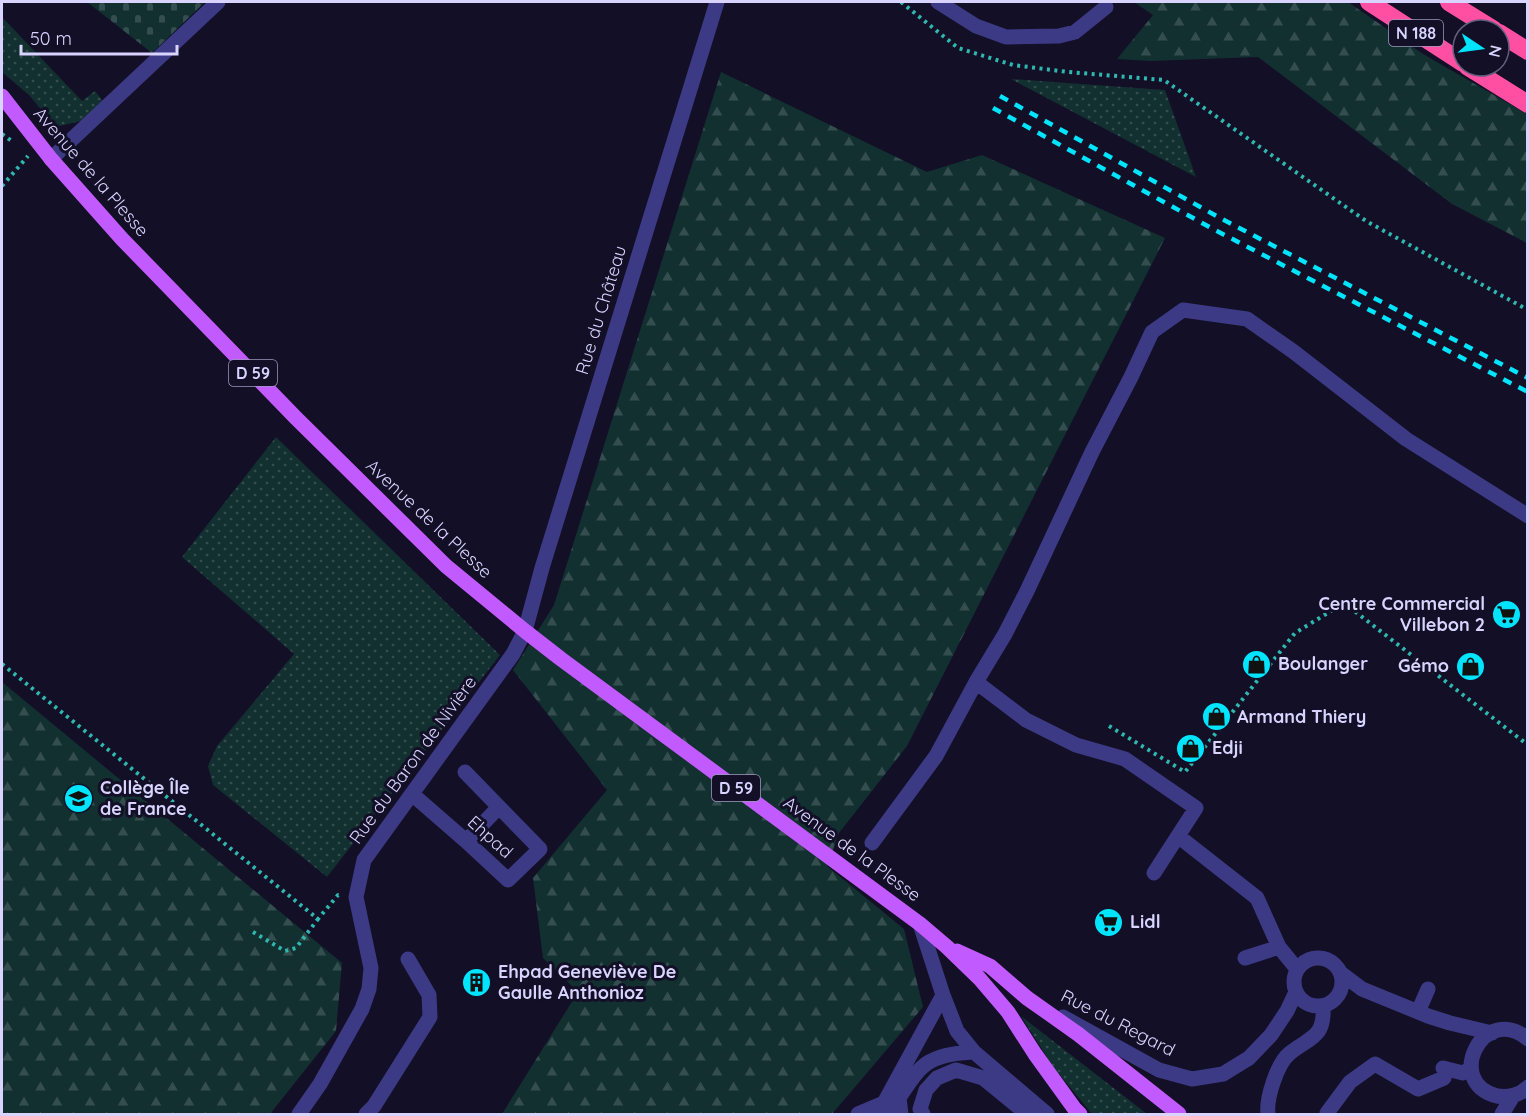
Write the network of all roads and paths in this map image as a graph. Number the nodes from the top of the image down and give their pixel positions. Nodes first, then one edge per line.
1 (218, 2) edge
2 (717, 2) edge
3 (901, 2) edge
4 (938, 2) edge
5 (1369, 2) edge
6 (1449, 2) edge
7 (1106, 7) dead end
8 (1475, 18) edge
9 (1511, 41) edge
10 (1527, 51) edge
11 (1451, 55) edge
12 (1486, 78) edge
13 (2, 96) edge
14 (1527, 104) edge
15 (39, 144) junction
16 (51, 159) junction
17 (2, 186) edge
18 (1527, 310) edge
19 (1527, 516) edge
20 (525, 631) junction
21 (2, 664) edge
22 (976, 682) junction
23 (1108, 726) dead end
24 (1527, 745) edge
25 (465, 772) dead end
26 (412, 794) junction
27 (499, 807) junction
28 (1178, 836) junction
29 (466, 841) junction
30 (872, 843) dead end
31 (1154, 873) dead end
32 (356, 897) junction
33 (318, 920) junction
34 (920, 924) junction
35 (253, 932) dead end
36 (947, 947) junction
37 (1279, 947) junction
38 (1245, 958) dead end
39 (408, 959) dead end
40 (1297, 969) junction
41 (1342, 974) junction
42 (1362, 989) junction
43 (1428, 989) dead end
44 (1296, 992) junction
45 (943, 994) junction
46 (1338, 996) junction
47 (1027, 998) junction
48 (1323, 1006) junction
49 (1418, 1012) junction
50 (1450, 1023) junction
51 (1492, 1033) junction
52 (1527, 1040) edge
53 (1475, 1047) junction
54 (974, 1052) junction
55 (1471, 1068) junction
56 (1527, 1087) edge
57 (1513, 1096) junction
58 (886, 1109) edge
59 (299, 1114) edge
60 (366, 1114) edge
61 (858, 1114) edge
62 (901, 1114) edge
63 (923, 1114) edge
64 (1027, 1114) edge
65 (1047, 1114) edge
66 (1080, 1114) edge
67 (1179, 1114) edge
68 (1268, 1114) edge
69 (1327, 1114) edge
70 (1502, 1114) edge

1 - 16 street
2 - 20 street, Rue du Château
3 - 18 path
4 - 7 street
5 - 11 highway, N 188
6 - 8 highway
9 - 10 highway
12 - 14 highway
13 - 15 main road, Avenue de la Plesse / D 59
15 - 16 main road, Avenue de la Plesse / D 59
15 - 17 path
16 - 20 main road, Avenue de la Plesse / D 59
19 - 22 street
20 - 26 street, Rue du Baron de Nivière
20 - 34 main road, Avenue de la Plesse / D 59
21 - 33 path
22 - 28 street
22 - 30 street
23 - 24 path
25 - 27 street, Ehpad
26 - 29 street, Ehpad
26 - 32 street, Rue du Baron de Nivière
27 - 29 street
27 - 29 street, Ehpad
28 - 31 street
28 - 37 street
32 - 33 path
32 - 59 street, Rue du Baron de Nivière
33 - 35 path
34 - 36 main road, Avenue de la Plesse / D 59
34 - 45 street
36 - 47 main road, Avenue de la Plesse / D 59
36 - 66 main road, Avenue de la Plesse / D 59
37 - 38 street
37 - 40 street
39 - 60 street
40 - 41 street
40 - 44 street
41 - 42 street
41 - 46 street
42 - 46 street
42 - 49 street
43 - 49 street
44 - 47 street, Rue du Regard
44 - 48 street
45 - 54 street
45 - 58 street
46 - 48 street
47 - 67 main road, Avenue de la Plesse / D 59
48 - 68 street
49 - 50 street
50 - 51 street
50 - 53 street
51 - 52 street
51 - 53 street
53 - 55 street
54 - 62 street
54 - 65 street
55 - 57 street
55 - 69 street
56 - 57 street
57 - 70 street
58 - 61 street
63 - 64 street

